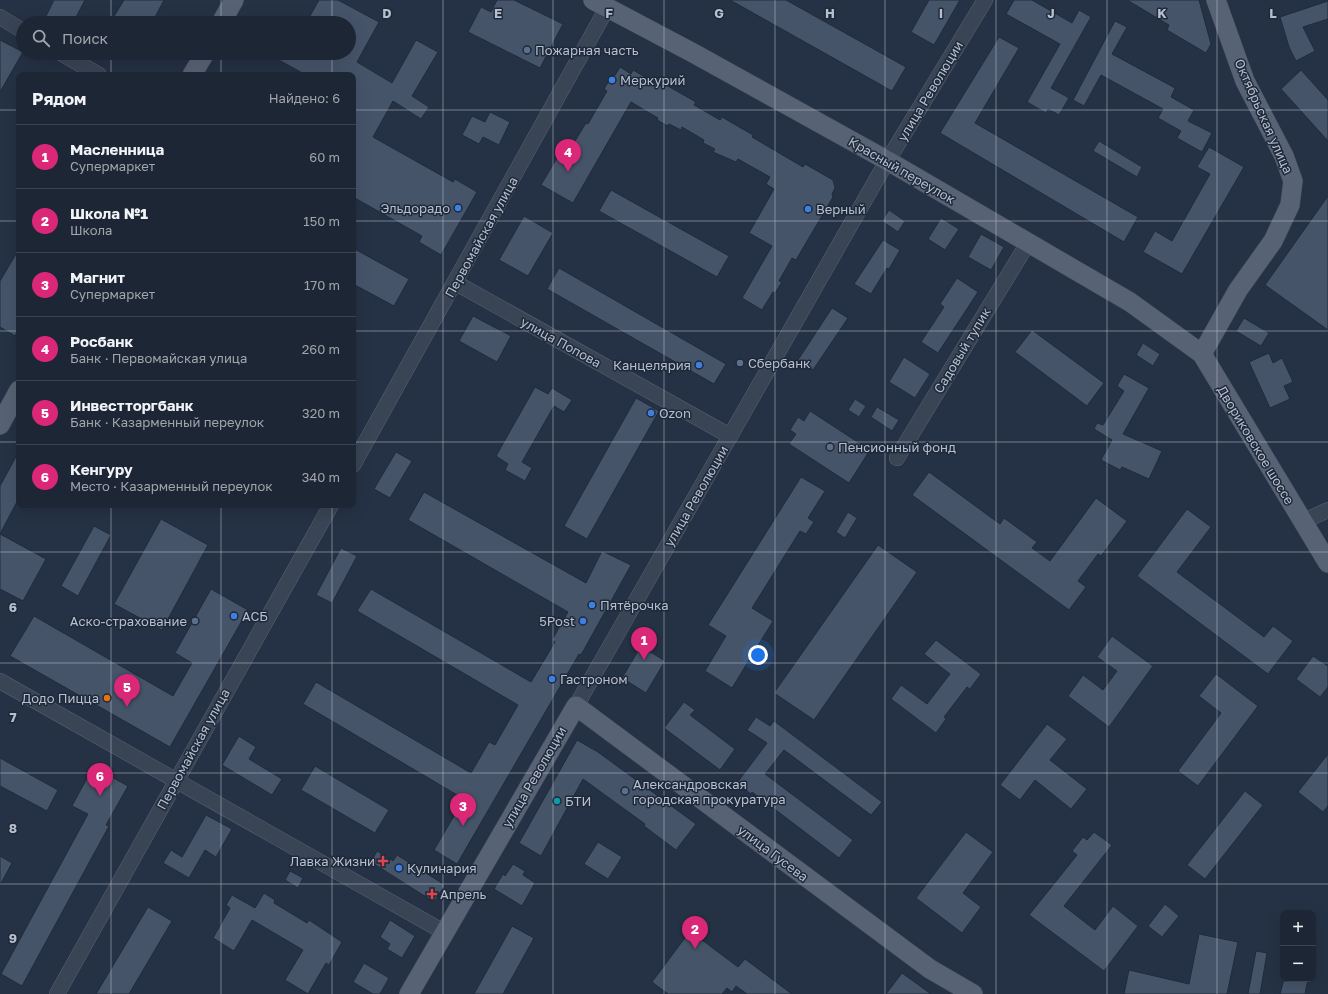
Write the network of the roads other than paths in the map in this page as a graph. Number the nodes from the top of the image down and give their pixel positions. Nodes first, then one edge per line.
1 (234, 0) edge
2 (985, 0) edge
3 (1216, 0) edge
4 (600, 4) edge
5 (226, 16) edge
6 (0, 17) edge
7 (16, 27) edge
8 (73, 60) edge
9 (201, 60) edge
10 (94, 72) edge
11 (194, 72) edge
12 (888, 162) junction
13 (1028, 243) junction
14 (456, 283) junction
15 (1202, 354) junction
16 (16, 396) edge
17 (0, 425) edge
18 (730, 436) junction
19 (897, 458) dead end
20 (356, 460) edge
21 (328, 508) edge
22 (1328, 510) edge
23 (1306, 529) junction
24 (1328, 548) edge
25 (1328, 563) edge
26 (0, 681) edge
27 (576, 706) junction
28 (176, 780) junction
29 (444, 932) junction
30 (57, 994) edge
31 (409, 994) edge
32 (973, 994) edge

1 - 5 main road
2 - 12 street, улица Революции
3 - 15 main road, Октябрьская улица
4 - 12 main road, Красный переулок
4 - 14 street, Первомайская улица
6 - 7 street
8 - 10 street
9 - 11 main road
12 - 13 main road, Красный переулок
12 - 18 street, улица Революции
13 - 15 main road, Красный переулок
13 - 19 street, Садовый тупик
14 - 18 street, улица Попова
14 - 20 street, Первомайская улица
15 - 23 main road, Двориковское шоссе
16 - 17 main road
18 - 27 street, улица Революции
21 - 28 street, Первомайская улица
22 - 23 street
23 - 24 main road
23 - 25 main road, Двориковское шоссе
26 - 28 street
27 - 29 main road, улица Революции
27 - 32 main road, улица Гусева
28 - 29 street
28 - 30 street, Первомайская улица
29 - 31 main road, улица Революции

